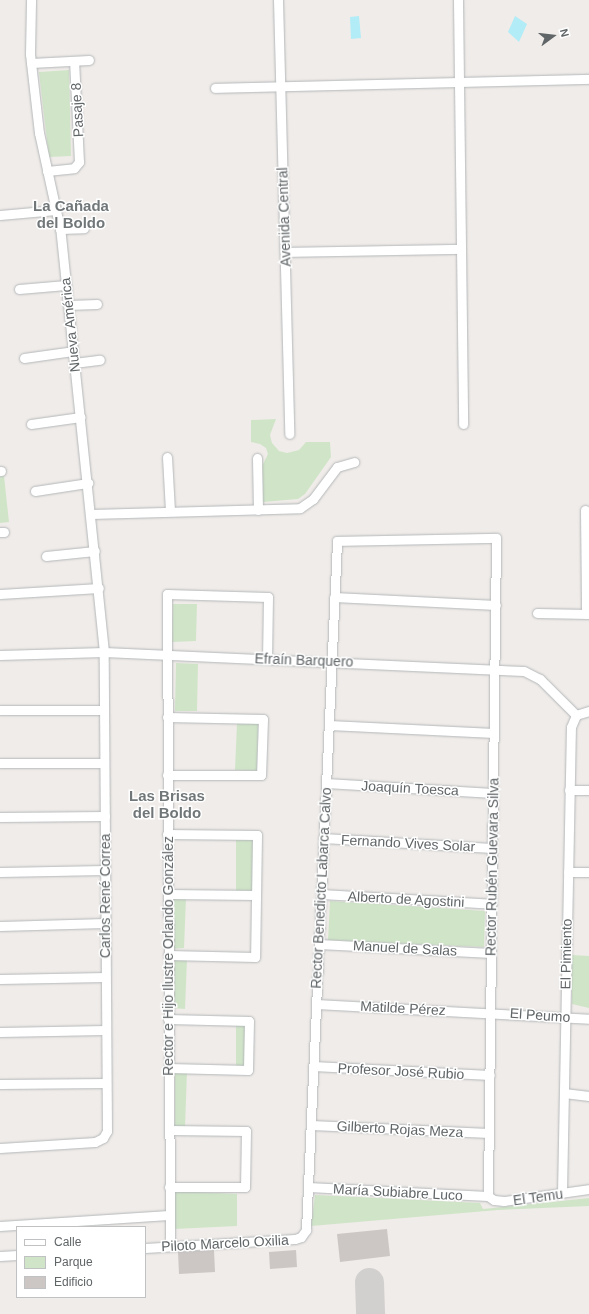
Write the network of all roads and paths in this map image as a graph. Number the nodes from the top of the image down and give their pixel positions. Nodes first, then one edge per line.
1 (31, 0) edge
2 (278, 0) edge
3 (458, 0) edge
4 (89, 60) dead end
5 (74, 61) junction
6 (31, 63) junction
7 (589, 79) edge
8 (459, 82) junction
9 (281, 85) junction
10 (215, 88) dead end
11 (47, 171) junction
12 (56, 210) junction
13 (0, 215) edge
14 (84, 228) dead end
15 (60, 229) junction
16 (461, 249) junction
17 (286, 252) junction
18 (66, 285) junction
19 (19, 289) dead end
20 (97, 304) dead end
21 (68, 305) junction
22 (73, 351) junction
23 (24, 358) dead end
24 (100, 360) dead end
25 (74, 363) junction
26 (81, 417) junction
27 (31, 424) dead end
28 (463, 424) dead end
29 (289, 434) dead end
30 (167, 457) dead end
31 (257, 458) dead end
32 (354, 462) dead end
33 (88, 483) junction
34 (35, 491) dead end
35 (258, 510) junction
36 (585, 510) dead end
37 (170, 511) junction
38 (91, 514) junction
39 (337, 541) joint
40 (95, 551) junction
41 (46, 556) dead end
42 (99, 588) junction
43 (0, 594) edge
44 (334, 597) junction
45 (496, 605) junction
46 (537, 613) dead end
47 (588, 614) edge
48 (104, 652) junction
49 (166, 654) junction
50 (0, 655) edge
51 (267, 658) junction
52 (331, 661) junction
53 (495, 669) junction
54 (0, 710) edge
55 (104, 710) junction
56 (589, 711) edge
57 (576, 715) junction
58 (167, 717) junction
59 (328, 725) junction
60 (494, 733) junction
61 (0, 763) edge
62 (104, 763) junction
63 (167, 775) junction
64 (326, 783) junction
65 (569, 790) junction
66 (589, 790) edge
67 (493, 793) junction
68 (105, 816) junction
69 (0, 817) edge
70 (167, 834) junction
71 (324, 838) junction
72 (492, 848) junction
73 (104, 870) junction
74 (0, 872) edge
75 (568, 872) junction
76 (589, 872) edge
77 (168, 894) junction
78 (321, 894) junction
79 (256, 895) junction
80 (492, 904) junction
81 (105, 923) junction
82 (0, 926) edge
83 (319, 944) junction
84 (491, 953) junction
85 (168, 955) junction
86 (105, 977) junction
87 (0, 979) edge
88 (316, 1004) junction
89 (490, 1012) junction
90 (566, 1016) junction
91 (168, 1019) junction
92 (589, 1019) edge
93 (105, 1030) junction
94 (0, 1032) edge
95 (313, 1066) junction
96 (168, 1068) junction
97 (490, 1075) junction
98 (106, 1083) junction
99 (0, 1084) edge
100 (564, 1093) junction
101 (589, 1096) edge
102 (310, 1125) junction
103 (169, 1130) junction
104 (489, 1134) junction
105 (0, 1148) edge
106 (169, 1187) junction
107 (308, 1187) junction
108 (589, 1189) edge
109 (562, 1193) junction
110 (488, 1196) junction
111 (169, 1215) junction
112 (0, 1226) edge
113 (304, 1235) joint
114 (170, 1246) junction
115 (146, 1248) edge
116 (16, 1255) edge
117 (0, 1256) edge

1 - 6 street, Nueva América
2 - 9 street, Avenida Central
3 - 8 street
4 - 5 street
5 - 6 street
5 - 11 street, Pasaje 8
6 - 11 street, Nueva América
7 - 8 street
8 - 9 street
8 - 16 street
9 - 10 street
9 - 17 street, Avenida Central
11 - 12 street, Nueva América
12 - 13 street
12 - 15 street, Nueva América
14 - 15 street
15 - 18 street, Nueva América
16 - 17 street
16 - 28 street
17 - 29 street, Avenida Central
18 - 19 street
18 - 21 street, Nueva América
20 - 21 street
21 - 22 street, Nueva América
22 - 23 street
22 - 25 street, Nueva América
24 - 25 street
25 - 26 street, Nueva América
26 - 27 street
26 - 33 street, Nueva América
30 - 37 street
31 - 35 street
32 - 35 street
33 - 34 street
33 - 38 street, Nueva América
35 - 37 street
36 - 47 street
37 - 38 street
38 - 40 street, Nueva América
39 - 44 street, Rector Benedicto Labarca Calvo
39 - 45 street, Rector Rubén Guevara Silva
40 - 41 street
40 - 42 street, Nueva América
42 - 43 street
42 - 48 street, Nueva América
44 - 45 street
44 - 52 street, Rector Benedicto Labarca Calvo
45 - 53 street, Rector Rubén Guevara Silva
46 - 47 street
48 - 49 street, Efraín Barquero
48 - 50 street, Efraín Barquero
48 - 55 street, Carlos René Correa
49 - 51 street, Efraín Barquero
49 - 51 street, Rector e Hijo Ilustre Orlando González
49 - 58 street, Rector e Hijo Ilustre Orlando González
51 - 52 street, Efraín Barquero
52 - 53 street, Efraín Barquero
52 - 59 street, Rector Benedicto Labarca Calvo
53 - 57 street, Efraín Barquero
53 - 60 street, Rector Rubén Guevara Silva
54 - 55 street
55 - 62 street, Carlos René Correa
56 - 57 street
57 - 65 street, El Pimiento
58 - 63 street, Rector e Hijo Ilustre Orlando González
58 - 63 street
59 - 60 street
59 - 64 street, Rector Benedicto Labarca Calvo
60 - 67 street, Rector Rubén Guevara Silva
61 - 62 street
62 - 68 street, Carlos René Correa
63 - 70 street, Rector e Hijo Ilustre Orlando González
64 - 67 street, Joaquín Toesca
64 - 71 street, Rector Benedicto Labarca Calvo
65 - 66 street
65 - 75 street, El Pimiento
67 - 72 street, Rector Rubén Guevara Silva
68 - 69 street
68 - 73 street, Carlos René Correa
70 - 77 street, Rector e Hijo Ilustre Orlando González
70 - 79 street
71 - 72 street, Fernando Vives Solar
71 - 78 street, Rector Benedicto Labarca Calvo
72 - 80 street, Rector Rubén Guevara Silva
73 - 74 street
73 - 81 street, Carlos René Correa
75 - 76 street
75 - 90 street, El Pimiento
77 - 79 street
77 - 85 street, Rector e Hijo Ilustre Orlando González
78 - 80 street, Alberto de Agostini
78 - 83 street, Rector Benedicto Labarca Calvo
79 - 85 street
80 - 84 street, Rector Rubén Guevara Silva
81 - 82 street
81 - 86 street, Carlos René Correa
83 - 84 street, Manuel de Salas
83 - 88 street, Rector Benedicto Labarca Calvo
84 - 89 street, Rector Rubén Guevara Silva
85 - 91 street, Rector e Hijo Ilustre Orlando González
86 - 87 street
86 - 93 street, Carlos René Correa
88 - 89 street, Matilde Pérez
88 - 95 street, Rector Benedicto Labarca Calvo
89 - 90 street, El Peumo
89 - 97 street, Rector Rubén Guevara Silva
90 - 92 street, El Peumo
90 - 100 street, El Pimiento
91 - 96 street, Rector e Hijo Ilustre Orlando González
91 - 96 street
93 - 94 street
93 - 98 street, Carlos René Correa
95 - 97 street, Profesor José Rubio
95 - 102 street, Rector Benedicto Labarca Calvo
96 - 103 street, Rector e Hijo Ilustre Orlando González
97 - 104 street, Rector Rubén Guevara Silva
98 - 99 street
98 - 105 street, Carlos René Correa
100 - 101 street
100 - 109 street, El Pimiento
102 - 104 street, Gilberto Rojas Meza
102 - 107 street, Rector Benedicto Labarca Calvo
103 - 106 street, Rector e Hijo Ilustre Orlando González
103 - 106 street
104 - 110 street, Rector Rubén Guevara Silva
106 - 111 street, Rector e Hijo Ilustre Orlando González
107 - 110 street, María Subiabre Luco
107 - 113 street, Rector Benedicto Labarca Calvo
108 - 109 street, El Temu
109 - 110 street, El Temu
111 - 112 street
111 - 114 street, Rector e Hijo Ilustre Orlando González
113 - 114 street, Piloto Marcelo Oxilia
114 - 115 street, Piloto Marcelo Oxilia
116 - 117 street

